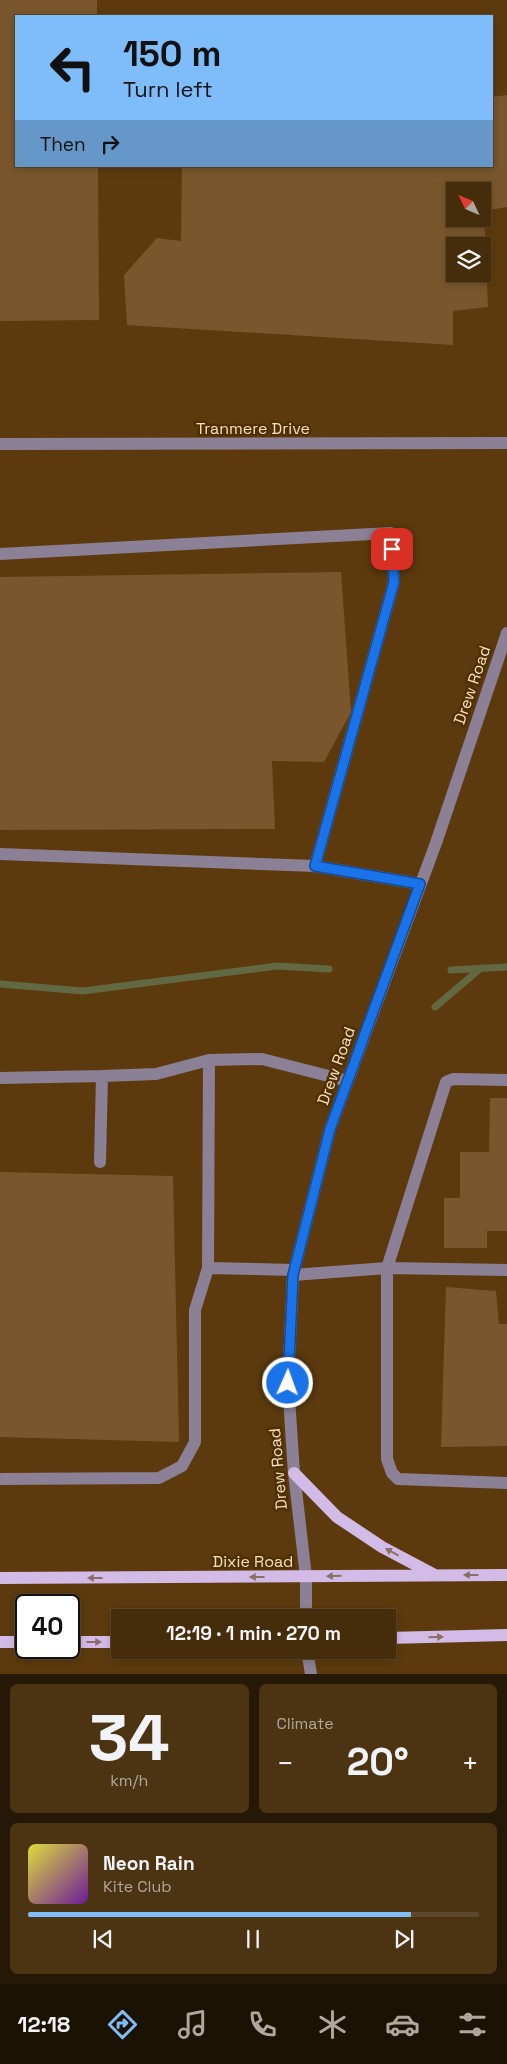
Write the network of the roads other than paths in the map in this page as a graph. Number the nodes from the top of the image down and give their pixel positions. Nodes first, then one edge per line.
1 (507, 443) edge
2 (0, 444) edge
3 (0, 554) edge
4 (507, 632) edge
5 (0, 854) edge
6 (315, 866) junction
7 (420, 884) junction
8 (209, 1060) junction
9 (102, 1076) junction
10 (0, 1078) edge
11 (507, 1080) edge
12 (348, 1081) junction
13 (100, 1162) dead end
14 (208, 1268) junction
15 (387, 1268) junction
16 (507, 1270) edge
17 (293, 1273) junction
18 (294, 1473) junction
19 (0, 1479) edge
20 (507, 1484) edge
21 (435, 1575) junction
22 (507, 1575) edge
23 (306, 1577) junction
24 (0, 1578) edge
25 (306, 1609) edge
26 (507, 1635) edge
27 (396, 1638) edge
28 (0, 1642) edge
29 (15, 1642) edge
30 (80, 1642) edge
31 (111, 1642) edge
32 (308, 1659) edge
33 (310, 1674) edge

1 - 2 street, Tranmere Drive
3 - 6 street
4 - 7 street, Drew Road
5 - 6 street
6 - 7 street
7 - 12 street, Drew Road
8 - 9 street
8 - 12 street
8 - 14 street
9 - 10 street
9 - 13 street
11 - 15 street
12 - 17 street, Drew Road
14 - 17 street
14 - 19 street
15 - 16 street
15 - 17 street
15 - 20 street
17 - 18 street, Drew Road
21 -> 18 main road
18 - 23 street, Drew Road
22 -> 21 main road, Dixie Road
21 -> 23 main road, Dixie Road
23 -> 24 main road, Dixie Road
23 - 25 street, Drew Road
27 -> 26 main road
28 - 29 main road
30 -> 31 main road
32 - 33 street

